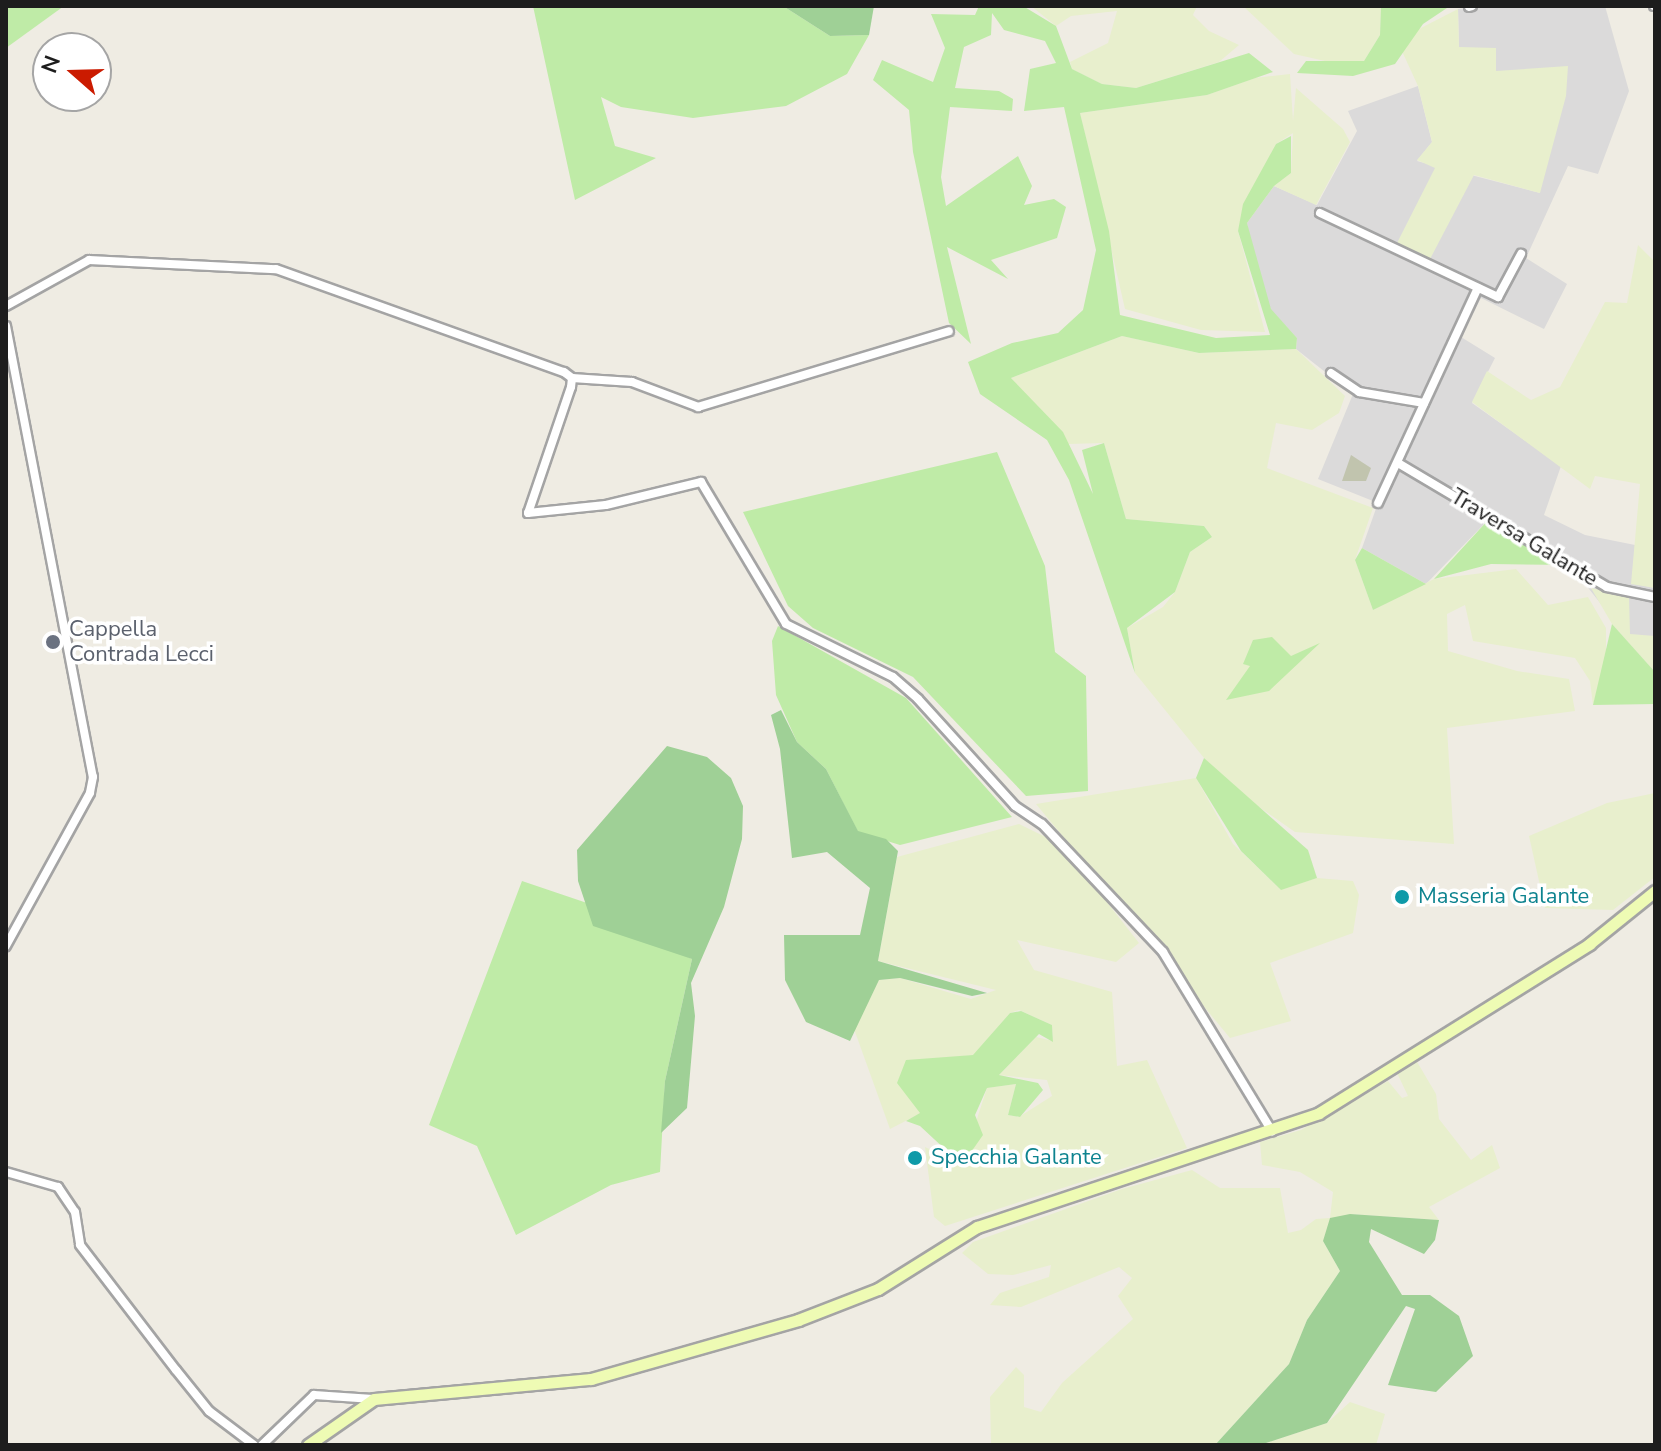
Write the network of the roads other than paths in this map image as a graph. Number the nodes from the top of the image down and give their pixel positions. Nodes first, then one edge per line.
1 (1320, 213) dead end
2 (1521, 254) dead end
3 (1478, 288) junction
4 (6, 306) edge
5 (6, 326) edge
6 (949, 331) dead end
7 (1331, 373) dead end
8 (572, 378) junction
9 (1424, 403) junction
10 (1398, 463) junction
11 (1378, 503) dead end
12 (1655, 597) edge
13 (1655, 891) edge
14 (6, 946) edge
15 (1272, 1131) junction
16 (6, 1172) edge
17 (374, 1399) junction
18 (254, 1445) edge
19 (262, 1445) edge
20 (308, 1445) edge

1 - 3 street
2 - 3 street
3 - 9 street
4 - 8 street
5 - 14 street
6 - 8 street
7 - 9 street
8 - 15 street
9 - 10 street
10 - 11 street
10 - 12 street, Traversa Galante
13 - 15 street
15 - 17 street
16 - 18 street
17 - 19 street
17 - 20 street

